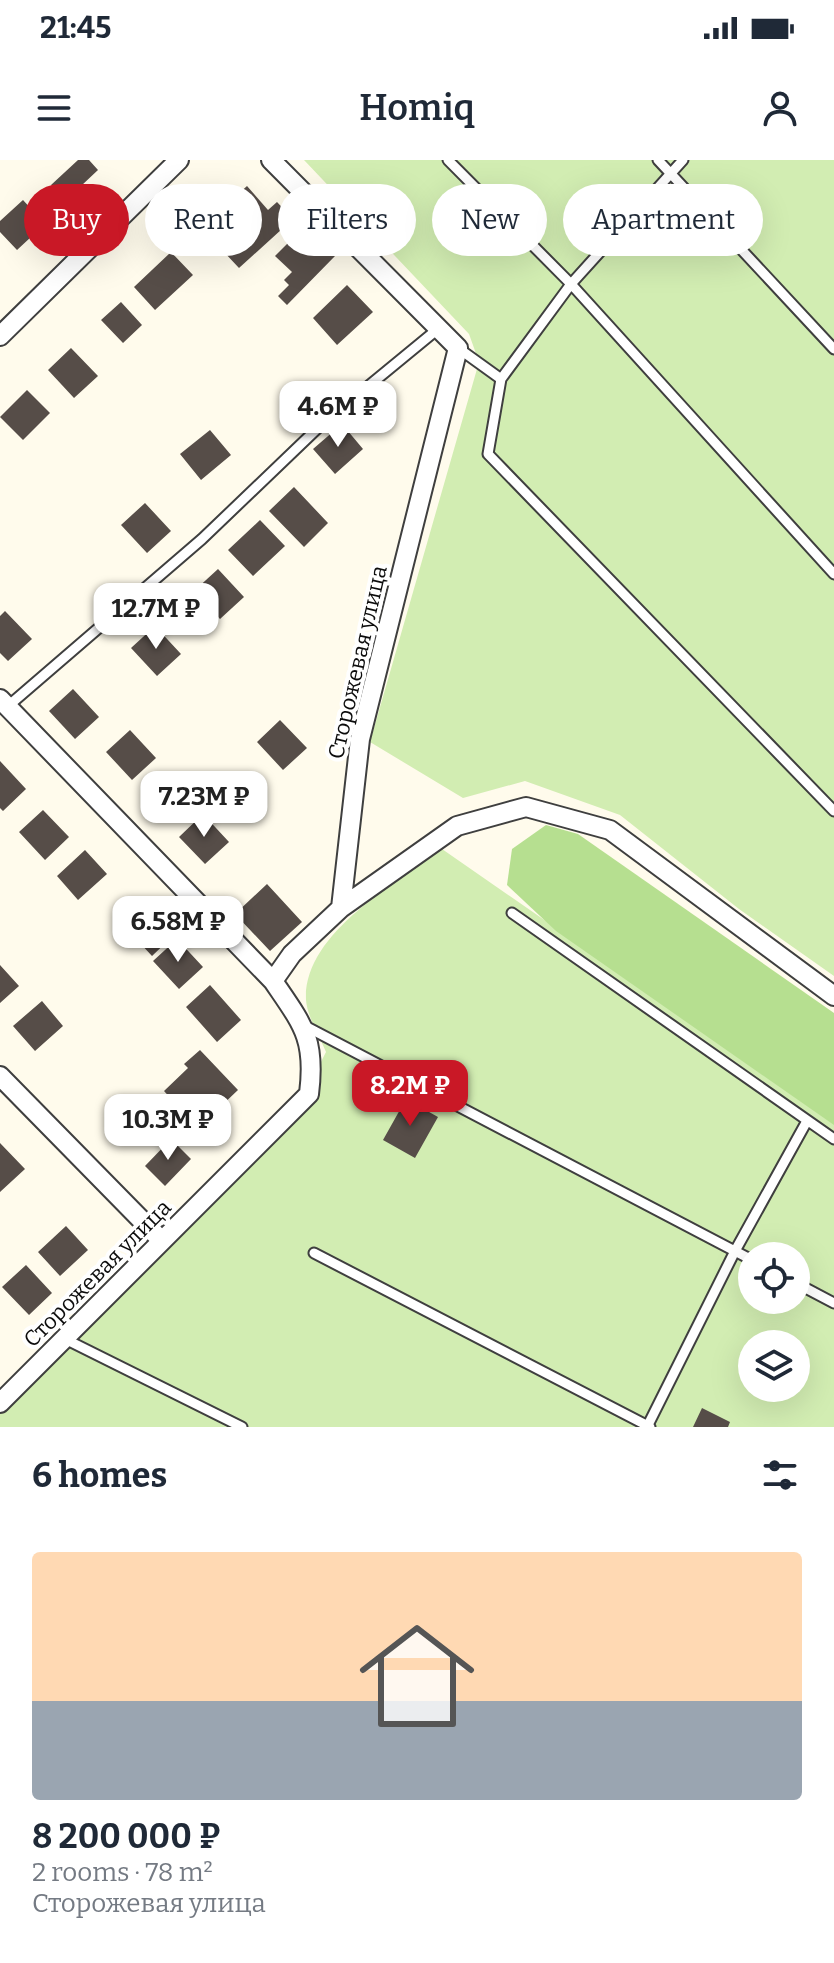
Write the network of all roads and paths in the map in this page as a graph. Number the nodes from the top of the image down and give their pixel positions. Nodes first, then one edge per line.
1 (179, 160) edge
2 (271, 160) edge
3 (448, 160) edge
4 (658, 160) edge
5 (683, 160) edge
6 (669, 172) junction
7 (571, 284) junction
8 (439, 328) junction
9 (0, 336) edge
10 (458, 348) junction
11 (834, 349) edge
12 (501, 379) junction
13 (834, 574) edge
14 (4, 703) edge
15 (834, 811) edge
16 (341, 908) junction
17 (512, 913) dead end
18 (273, 981) junction
19 (834, 996) edge
20 (303, 1024) junction
21 (0, 1076) edge
22 (807, 1121) junction
23 (834, 1139) edge
24 (162, 1241) junction
25 (735, 1251) junction
26 (314, 1253) dead end
27 (738, 1253) edge
28 (810, 1290) edge
29 (834, 1303) edge
30 (67, 1340) junction
31 (0, 1403) edge
32 (242, 1427) edge
33 (648, 1427) edge

1 - 9 street
2 - 8 street
3 - 7 lane
4 - 6 lane
5 - 6 lane
6 - 7 lane
6 - 11 lane
7 - 12 lane
7 - 13 lane
8 - 10 street
8 - 14 lane
10 - 12 lane
10 - 16 street, Сторожевая улица
12 - 15 lane
14 - 18 street, Сторожевая улица
16 - 18 street
16 - 19 street
17 - 22 lane
18 - 20 street, Сторожевая улица
20 - 24 street, Сторожевая улица
20 - 25 lane
21 - 24 street
22 - 23 lane
22 - 25 lane
24 - 30 street, Сторожевая улица
25 - 27 lane
25 - 33 lane
26 - 33 lane
28 - 29 lane
30 - 31 street, Сторожевая улица
30 - 32 lane

